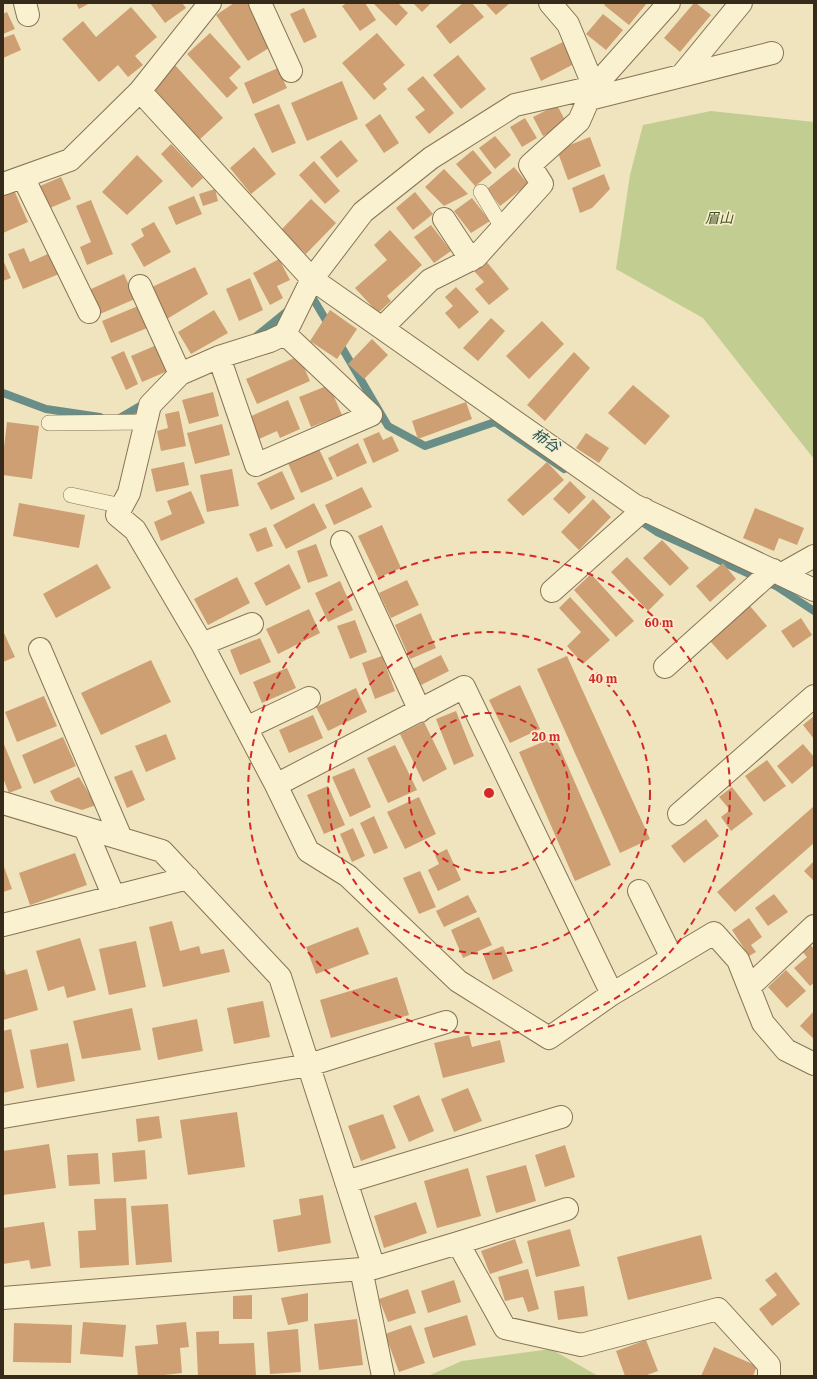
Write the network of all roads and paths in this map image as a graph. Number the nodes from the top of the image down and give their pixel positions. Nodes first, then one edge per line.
1 (210, 3) edge
2 (260, 3) edge
3 (550, 3) edge
4 (669, 3) edge
5 (741, 3) edge
6 (772, 53) dead end
7 (291, 71) dead end
8 (681, 76) junction
9 (140, 91) junction
10 (592, 93) junction
11 (23, 177) junction
12 (3, 184) edge
13 (481, 192) dead end
14 (444, 219) dead end
15 (505, 224) junction
16 (471, 260) junction
17 (312, 278) junction
18 (140, 286) dead end
19 (89, 312) dead end
20 (382, 328) junction
21 (285, 334) junction
22 (219, 357) junction
23 (180, 374) junction
24 (146, 422) junction
25 (49, 423) dead end
26 (71, 495) dead end
27 (122, 506) junction
28 (644, 509) junction
29 (342, 542) dead end
30 (814, 556) edge
31 (777, 572) junction
32 (814, 590) edge
33 (552, 591) dead end
34 (252, 624) dead end
35 (202, 644) junction
36 (40, 649) dead end
37 (665, 667) dead end
38 (814, 696) edge
39 (309, 698) dead end
40 (420, 711) junction
41 (246, 728) junction
42 (276, 785) junction
43 (3, 803) edge
44 (679, 814) dead end
45 (86, 828) junction
46 (120, 838) junction
47 (188, 878) junction
48 (639, 891) dead end
49 (114, 897) junction
50 (3, 925) edge
51 (814, 926) edge
52 (672, 958) junction
53 (748, 987) junction
54 (612, 994) junction
55 (446, 1022) dead end
56 (814, 1064) edge
57 (309, 1065) junction
58 (3, 1116) edge
59 (561, 1116) dead end
60 (346, 1182) junction
61 (567, 1209) dead end
62 (458, 1243) junction
63 (368, 1269) junction
64 (3, 1298) edge
65 (383, 1376) edge
66 (769, 1376) edge

1 - 9 street
2 - 7 street
3 - 10 street
4 - 10 street
5 - 8 street
6 - 8 street
8 - 10 street
9 - 11 street
9 - 17 street
10 - 15 street
10 - 17 street
11 - 12 street
11 - 19 street
13 - 15 lane
14 - 16 street
15 - 16 street
16 - 20 street
17 - 20 street
17 - 21 street
18 - 23 street
20 - 28 street
21 - 22 street
21 - 22 street
22 - 23 street
23 - 24 street
24 - 25 lane
24 - 27 street
26 - 27 lane
27 - 35 street
28 - 31 street
28 - 33 street
29 - 40 street
30 - 31 street
31 - 32 street
31 - 37 street
34 - 35 street
35 - 41 street
36 - 46 street
38 - 44 street
39 - 41 street
40 - 42 street
40 - 54 street
41 - 42 street
42 - 54 street
43 - 45 street
45 - 46 street
45 - 49 street
46 - 47 street
47 - 49 street
47 - 57 street
48 - 52 street
49 - 50 street
51 - 53 street
52 - 53 street
52 - 54 street
53 - 56 street
55 - 57 street
57 - 58 street
57 - 60 street
59 - 60 street
60 - 63 street
61 - 62 street
62 - 63 street
62 - 66 street
63 - 64 street
63 - 65 street

